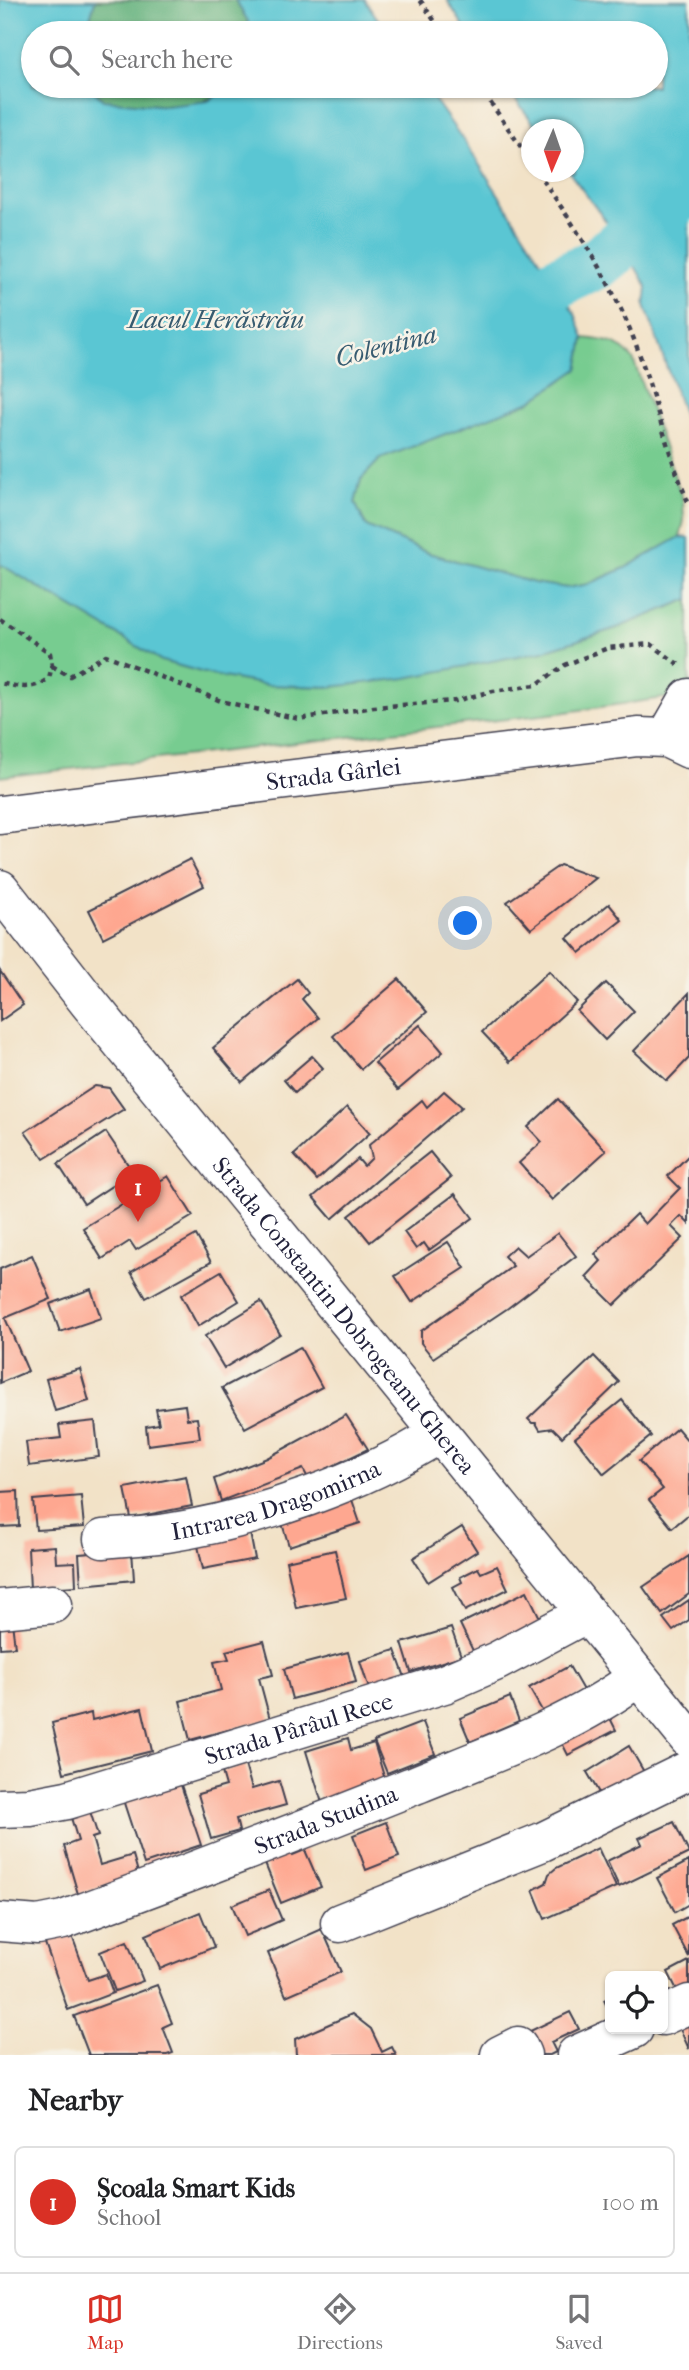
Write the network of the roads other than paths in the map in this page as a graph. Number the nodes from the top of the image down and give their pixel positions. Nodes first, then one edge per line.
1 (689, 698) edge
2 (677, 743) edge
3 (0, 815) edge
4 (0, 889) edge
5 (439, 1434) junction
6 (103, 1539) dead end
7 (53, 1604) dead end
8 (0, 1609) edge
9 (585, 1612) junction
10 (638, 1677) junction
11 (689, 1739) edge
12 (689, 1770) edge
13 (0, 1808) edge
14 (0, 1922) edge
15 (340, 1923) dead end
16 (689, 2004) edge
17 (668, 2014) edge
18 (623, 2034) edge
19 (500, 2055) edge
20 (522, 2055) edge
21 (576, 2055) edge

1 - 2 street, Strada Gârlei
2 - 3 street, Strada Gârlei
4 - 5 street, Strada Constantin Dobrogeanu-Gherea
5 - 6 street, Intrarea Dragomirna
5 - 9 street, Strada Constantin Dobrogeanu-Gherea
7 - 8 street
9 - 10 street, Strada Constantin Dobrogeanu-Gherea
9 - 13 street, Strada Pârâul Rece
10 - 11 street, Strada Constantin Dobrogeanu-Gherea
10 - 14 street, Strada Studina
12 - 15 street
16 - 17 street
18 - 21 street
19 - 20 street

